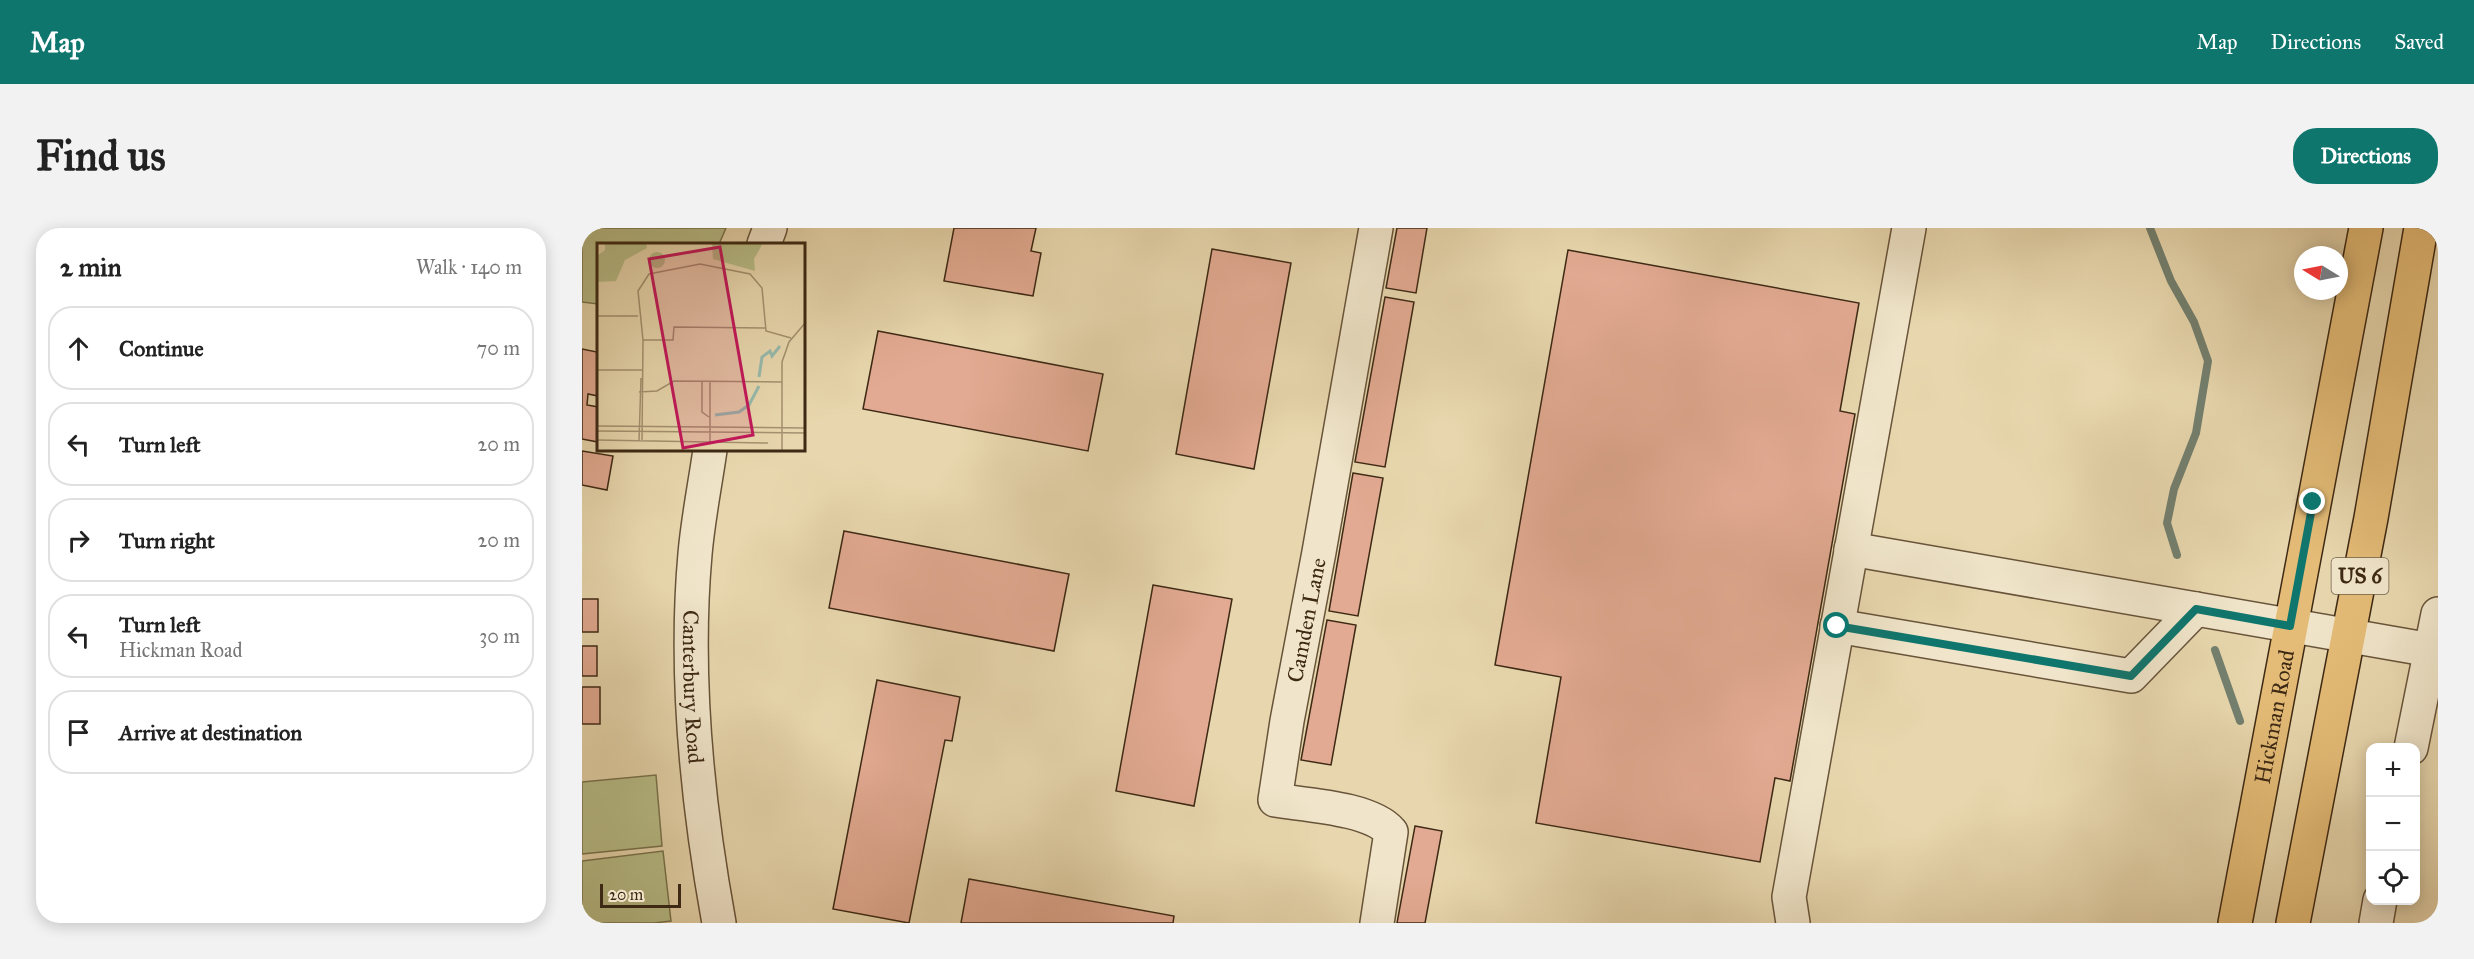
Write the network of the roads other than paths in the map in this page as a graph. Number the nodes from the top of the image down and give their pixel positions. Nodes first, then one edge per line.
1 (770, 228) edge
2 (1377, 228) edge
3 (1909, 228) edge
4 (2366, 228) edge
5 (2421, 228) edge
6 (764, 243) edge
7 (710, 452) edge
8 (1851, 549) junction
9 (2196, 609) junction
10 (2438, 614) edge
11 (1837, 626) junction
12 (2290, 626) junction
13 (2349, 636) junction
14 (2430, 650) junction
15 (2412, 743) edge
16 (2379, 905) edge
17 (719, 923) edge
18 (1377, 923) edge
19 (1794, 923) edge
20 (2235, 923) edge
21 (2293, 923) edge
22 (2376, 923) edge

1 - 6 lane
2 - 18 lane, Camden Lane
3 - 8 lane
4 - 12 main road, Hickman Road / US 6
5 - 13 main road, US 6
7 - 17 lane, Canterbury Road
8 - 9 lane
8 - 11 lane
9 - 11 lane
9 - 12 lane
10 - 14 lane
11 - 19 lane
12 - 13 lane
12 - 20 main road, Hickman Road / US 6
13 - 14 lane
13 - 21 main road, US 6
14 - 15 lane
16 - 22 lane

